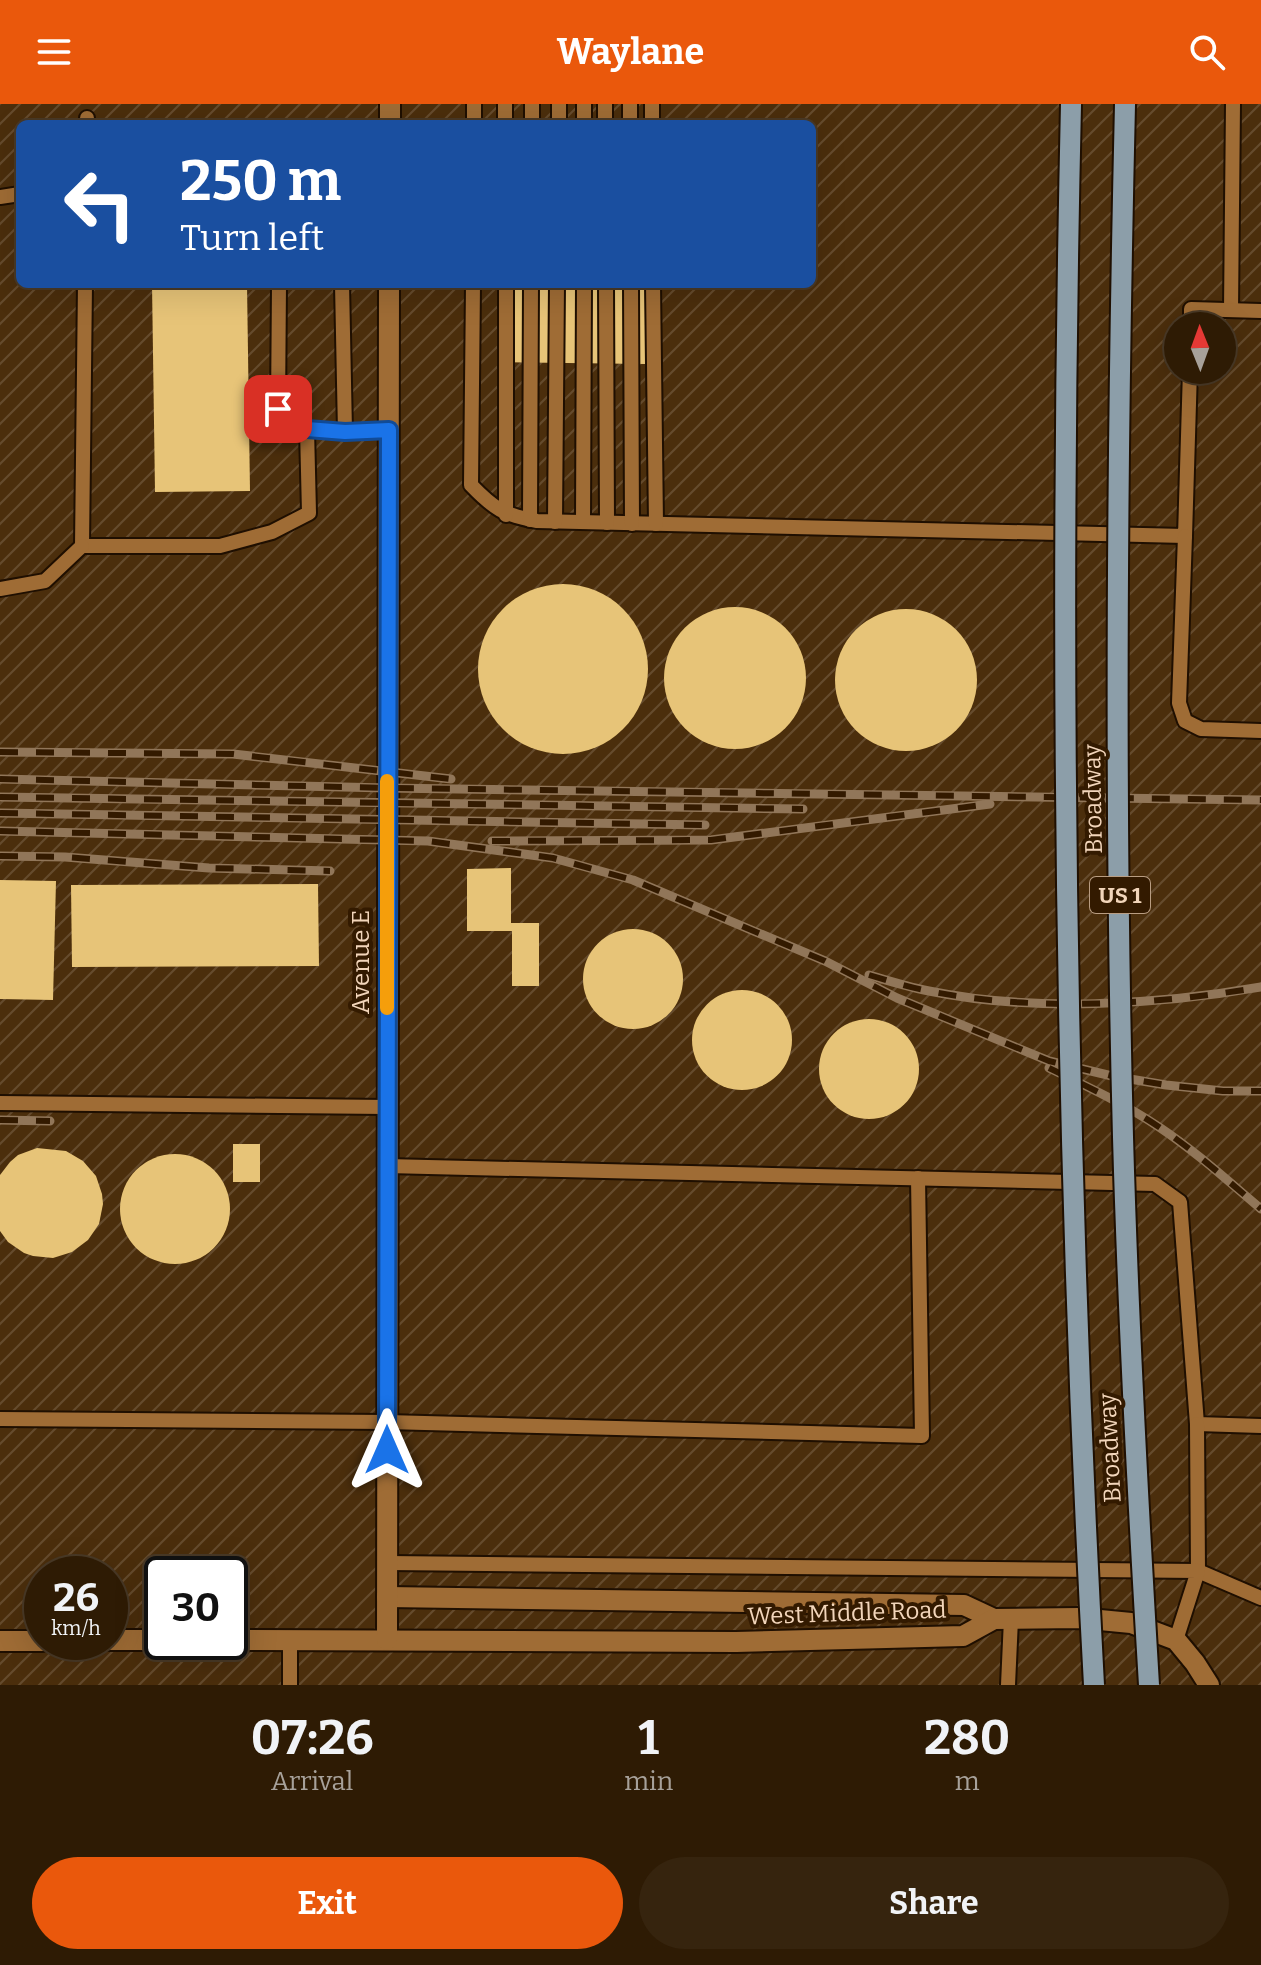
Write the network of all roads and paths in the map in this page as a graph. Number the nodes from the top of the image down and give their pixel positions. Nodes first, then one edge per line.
1 (1071, 104) edge
2 (1125, 104) edge
3 (1233, 104) edge
4 (85, 288) edge
5 (279, 288) edge
6 (342, 288) edge
7 (389, 288) edge
8 (473, 288) edge
9 (506, 288) edge
10 (531, 288) edge
11 (557, 288) edge
12 (584, 288) edge
13 (606, 288) edge
14 (631, 288) edge
15 (653, 288) edge
16 (1231, 310) junction
17 (1261, 311) edge
18 (1191, 312) edge
19 (1190, 384) edge
20 (307, 429) junction
21 (389, 430) junction
22 (345, 432) junction
23 (506, 515) junction
24 (530, 520) junction
25 (555, 522) junction
26 (583, 522) junction
27 (607, 523) junction
28 (632, 524) junction
29 (656, 524) junction
30 (1185, 536) junction
31 (82, 546) junction
32 (0, 589) edge
33 (1261, 731) edge
34 (0, 1103) edge
35 (387, 1107) junction
36 (387, 1166) junction
37 (918, 1178) junction
38 (0, 1419) edge
39 (387, 1422) junction
40 (1197, 1424) junction
41 (1261, 1426) edge
42 (387, 1563) junction
43 (1198, 1571) junction
44 (387, 1597) junction
45 (1261, 1598) edge
46 (1003, 1619) junction
47 (248, 1640) edge
48 (290, 1640) junction
49 (387, 1640) junction
50 (1176, 1640) junction
51 (0, 1641) edge
52 (24, 1641) edge
53 (290, 1685) edge
54 (1008, 1685) edge
55 (1094, 1685) edge
56 (1149, 1685) edge
57 (1209, 1685) edge

1 - 55 main road, Broadway / US 1, bridge
2 - 56 main road, Broadway / US 1, bridge
3 - 16 lane
4 - 31 lane
5 - 20 lane
6 - 22 lane
7 - 21 street, Avenue E
8 - 23 lane
9 - 23 lane
10 - 24 lane
11 - 25 lane
12 - 26 lane
13 - 27 lane
14 - 28 lane
15 - 29 lane
16 - 17 lane
16 - 18 lane
19 - 30 lane
20 - 22 lane
20 - 31 lane
21 - 22 lane
21 - 35 street, Avenue E
23 - 24 lane
24 - 25 lane
25 - 26 lane
26 - 27 lane
27 - 28 lane
28 - 29 lane
29 - 30 lane
30 - 33 lane
31 - 32 lane
34 - 35 lane
35 - 36 street, Avenue E
36 - 37 lane
36 - 39 street, Avenue E
37 - 39 lane
37 - 40 lane
38 - 39 lane
39 - 42 street, Avenue E
40 - 41 lane
40 - 43 lane
42 - 43 lane
42 - 44 street, Avenue E
43 - 45 lane
43 - 50 lane
44 - 46 street, West Middle Road
44 - 49 street, Avenue E
46 - 49 street, West Middle Road
46 - 50 street
46 - 54 lane
47 - 48 street, West Middle Road
48 - 49 street, West Middle Road
48 - 53 lane
50 - 57 street
51 - 52 street

